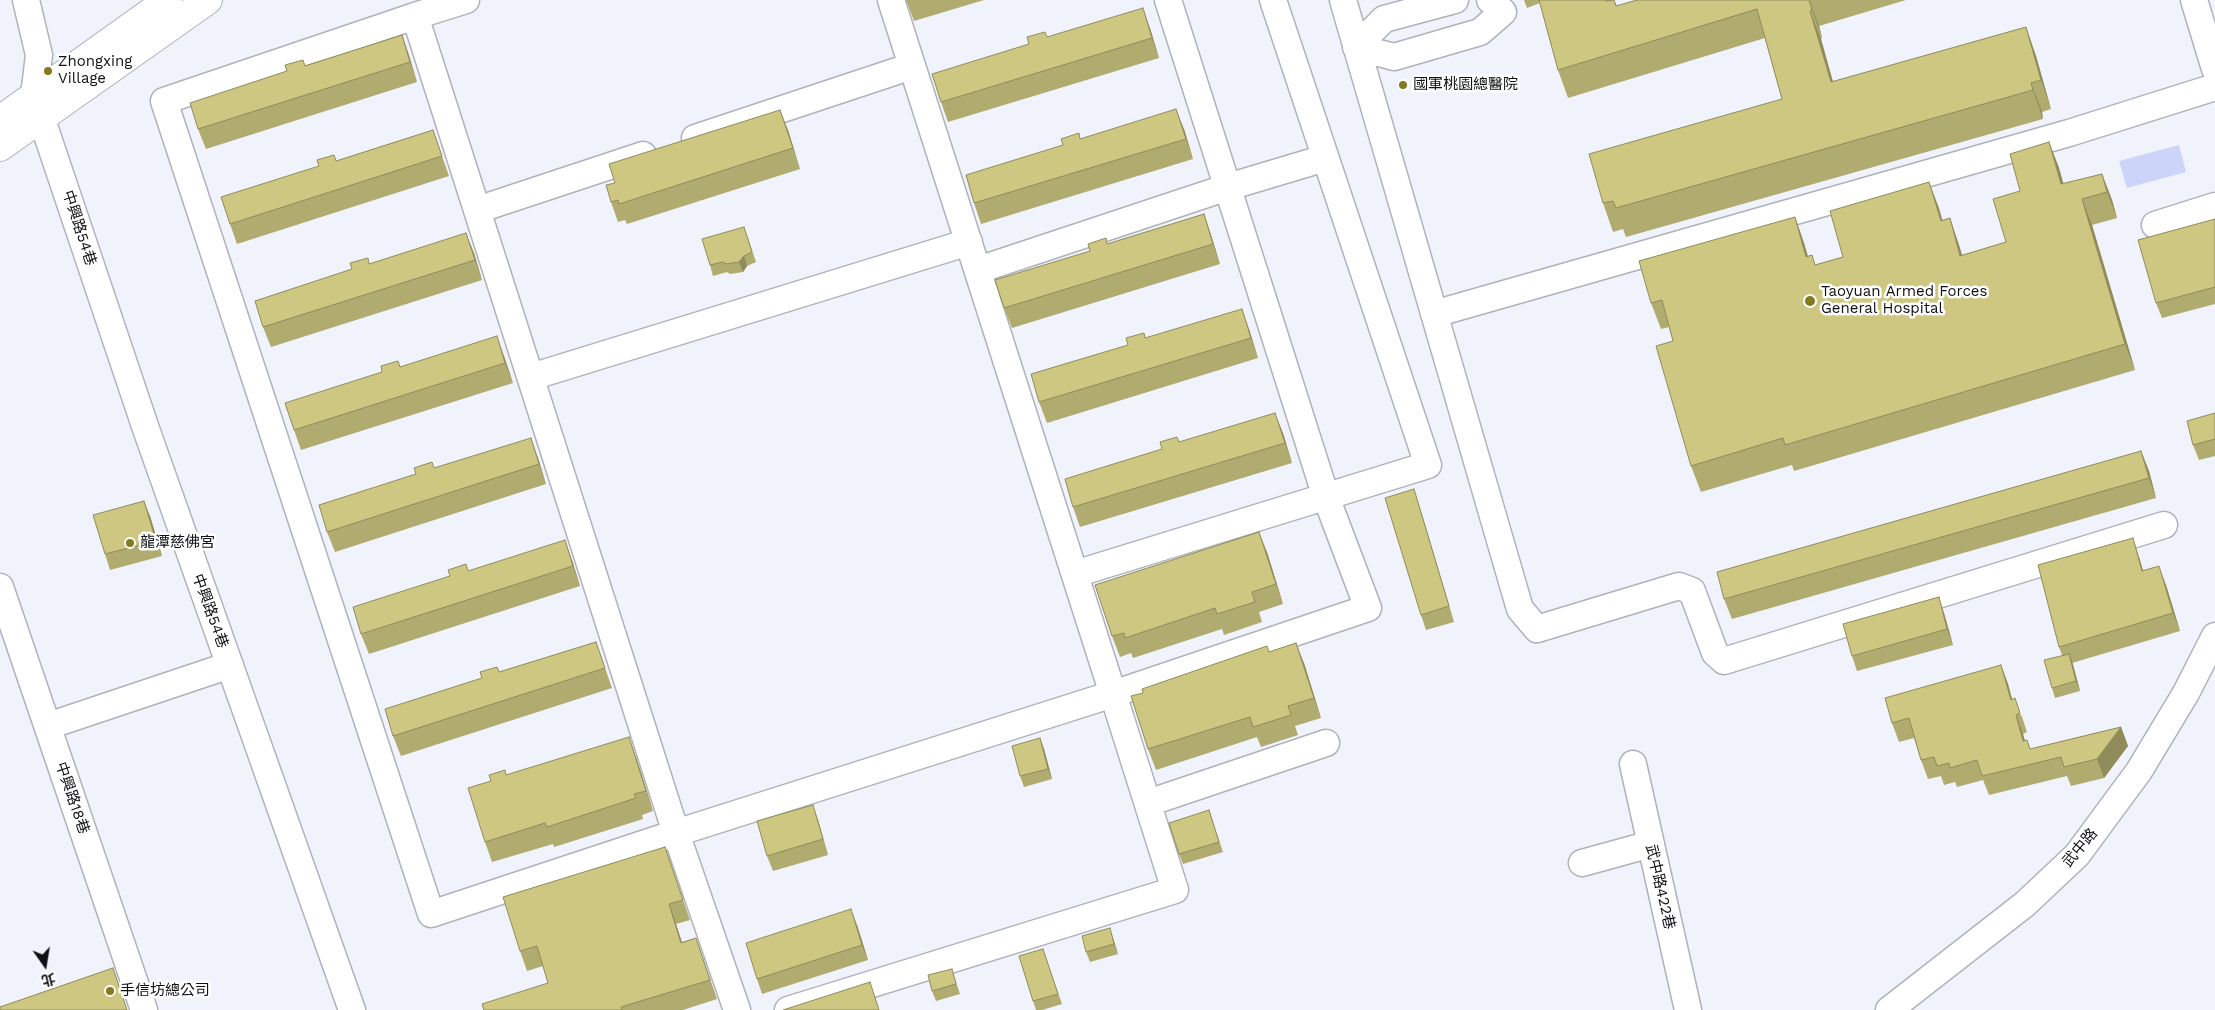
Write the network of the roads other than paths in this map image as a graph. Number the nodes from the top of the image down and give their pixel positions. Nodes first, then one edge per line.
1 (26, 0) edge
2 (168, 0) edge
3 (208, 0) edge
4 (466, 0) edge
5 (891, 0) edge
6 (1168, 0) edge
7 (1273, 0) edge
8 (1343, 0) edge
9 (1455, 0) edge
10 (1490, 0) edge
11 (2194, 0) edge
12 (415, 16) junction
13 (1356, 47) junction
14 (912, 66) junction
15 (2215, 69) edge
16 (2215, 88) edge
17 (38, 106) junction
18 (0, 120) edge
19 (0, 147) edge
20 (1325, 158) junction
21 (1228, 187) junction
22 (2215, 206) edge
23 (477, 210) junction
24 (2155, 225) dead end
25 (969, 242) junction
26 (978, 270) junction
27 (1434, 314) junction
28 (530, 376) junction
29 (1326, 497) junction
30 (2164, 525) dead end
31 (1075, 574) junction
32 (0, 587) edge
33 (2215, 636) edge
34 (230, 665) junction
35 (1113, 694) junction
36 (48, 726) junction
37 (1326, 743) dead end
38 (1633, 764) dead end
39 (1148, 803) junction
40 (676, 833) junction
41 (1651, 844) junction
42 (1582, 862) dead end
43 (144, 1010) edge
44 (352, 1010) edge
45 (736, 1010) edge
46 (788, 1010) edge
47 (1688, 1010) edge
48 (1889, 1010) edge

1 - 17 street
2 - 17 main road
3 - 17 main road
4 - 12 street
5 - 14 street
6 - 21 street
7 - 20 street
8 - 13 street
9 - 13 street
10 - 13 street
11 - 15 street
12 - 23 street
12 - 40 street
13 - 27 street
14 - 23 street
14 - 25 street
16 - 27 street
17 - 18 main road
17 - 19 main road
17 - 34 street, 中興路54巷
20 - 21 street
20 - 29 street
21 - 26 street
21 - 29 street
22 - 24 street
23 - 28 street
25 - 26 street
25 - 28 street
26 - 31 street
27 - 30 street
28 - 40 street
29 - 31 street
29 - 35 street
31 - 35 street
32 - 36 street, 中興路18巷
33 - 48 street, 武中路
34 - 36 street
34 - 44 street, 中興路54巷
35 - 39 street
35 - 40 street
36 - 43 street, 中興路18巷
37 - 39 street
38 - 41 street, 武中路422巷
39 - 46 street
40 - 45 street
41 - 42 street
41 - 47 street, 武中路422巷

